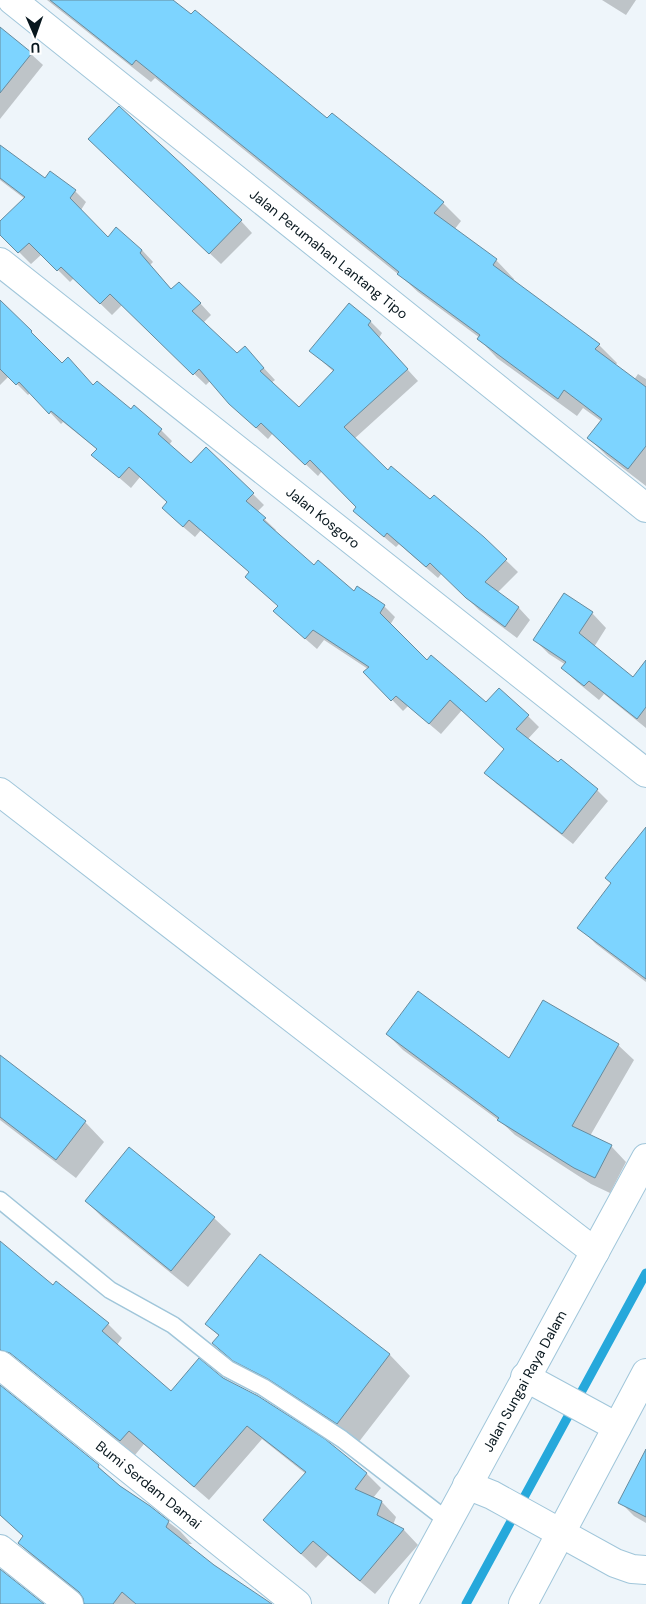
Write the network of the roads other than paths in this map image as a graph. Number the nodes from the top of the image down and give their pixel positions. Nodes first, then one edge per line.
1 (12, 0) edge
2 (0, 262) edge
3 (646, 508) edge
4 (646, 773) edge
5 (0, 792) edge
6 (646, 1158) edge
7 (0, 1200) edge
8 (595, 1252) junction
9 (0, 1366) edge
10 (646, 1373) edge
11 (525, 1377) junction
12 (612, 1425) junction
13 (467, 1485) junction
14 (448, 1521) junction
15 (555, 1529) junction
16 (0, 1549) edge
17 (646, 1570) edge
18 (69, 1604) edge
19 (297, 1604) edge
20 (403, 1604) edge
21 (523, 1604) edge

1 - 3 street, Jalan Perumahan Lantang Tipo
2 - 4 street, Jalan Kosgoro
5 - 8 street
6 - 8 street, Jalan Sungai Raya Dalam
7 - 14 lane
8 - 11 street, Jalan Sungai Raya Dalam
9 - 19 street, Bumi Serdam Damai
10 - 12 street
11 - 12 street
11 - 13 street, Jalan Sungai Raya Dalam
12 - 15 street
13 - 14 street, Jalan Sungai Raya Dalam
13 - 15 street
14 - 20 street, Jalan Sungai Raya Dalam
15 - 17 street
15 - 21 street
16 - 18 street

